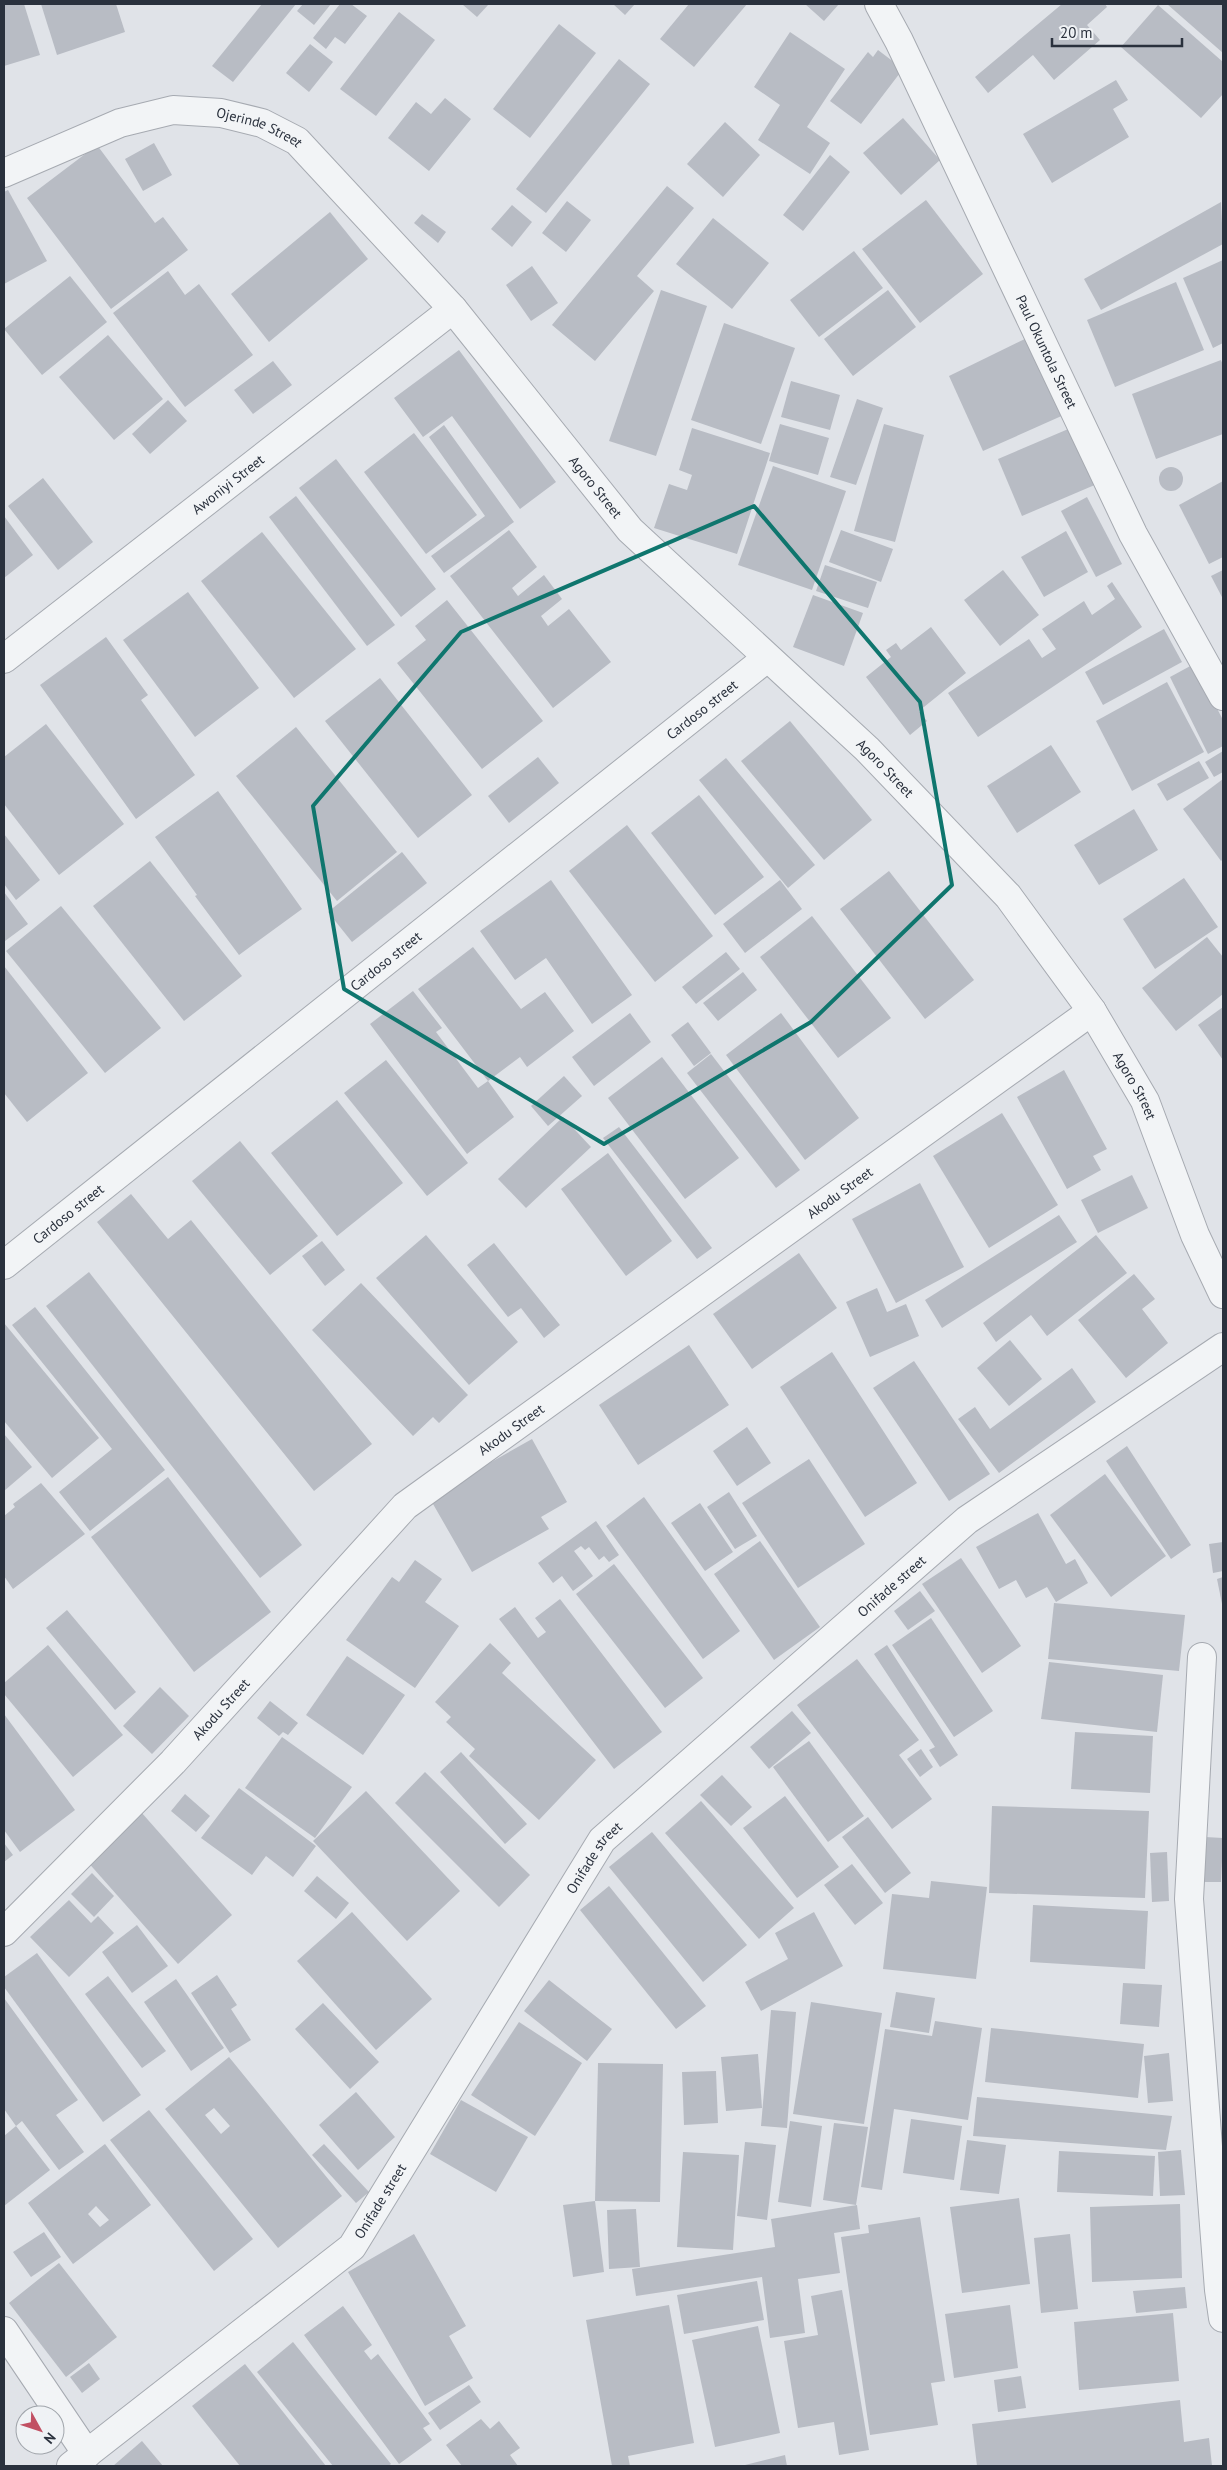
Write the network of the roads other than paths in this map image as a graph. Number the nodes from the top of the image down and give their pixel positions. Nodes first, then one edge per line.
1 (879, 4) edge
2 (4, 173) edge
3 (453, 309) junction
4 (767, 658) junction
5 (4, 659) edge
6 (1223, 696) edge
7 (1092, 1011) junction
8 (4, 1265) edge
9 (1223, 1294) edge
10 (1223, 1346) edge
11 (1202, 1657) dead end
12 (4, 1932) edge
13 (1221, 2290) edge
14 (1223, 2318) edge
15 (4, 2331) edge
16 (79, 2460) edge

1 - 6 street, Paul Okuntola Street
2 - 3 street, Ojerinde Street
3 - 4 street, Agoro Street
3 - 5 street, Awoniyi Street
4 - 7 street, Agoro Street
4 - 8 street, Cardoso street
7 - 9 street, Agoro Street
7 - 12 street, Akodu Street
10 - 16 street, Onifade street
11 - 13 street
13 - 14 street
15 - 16 street

